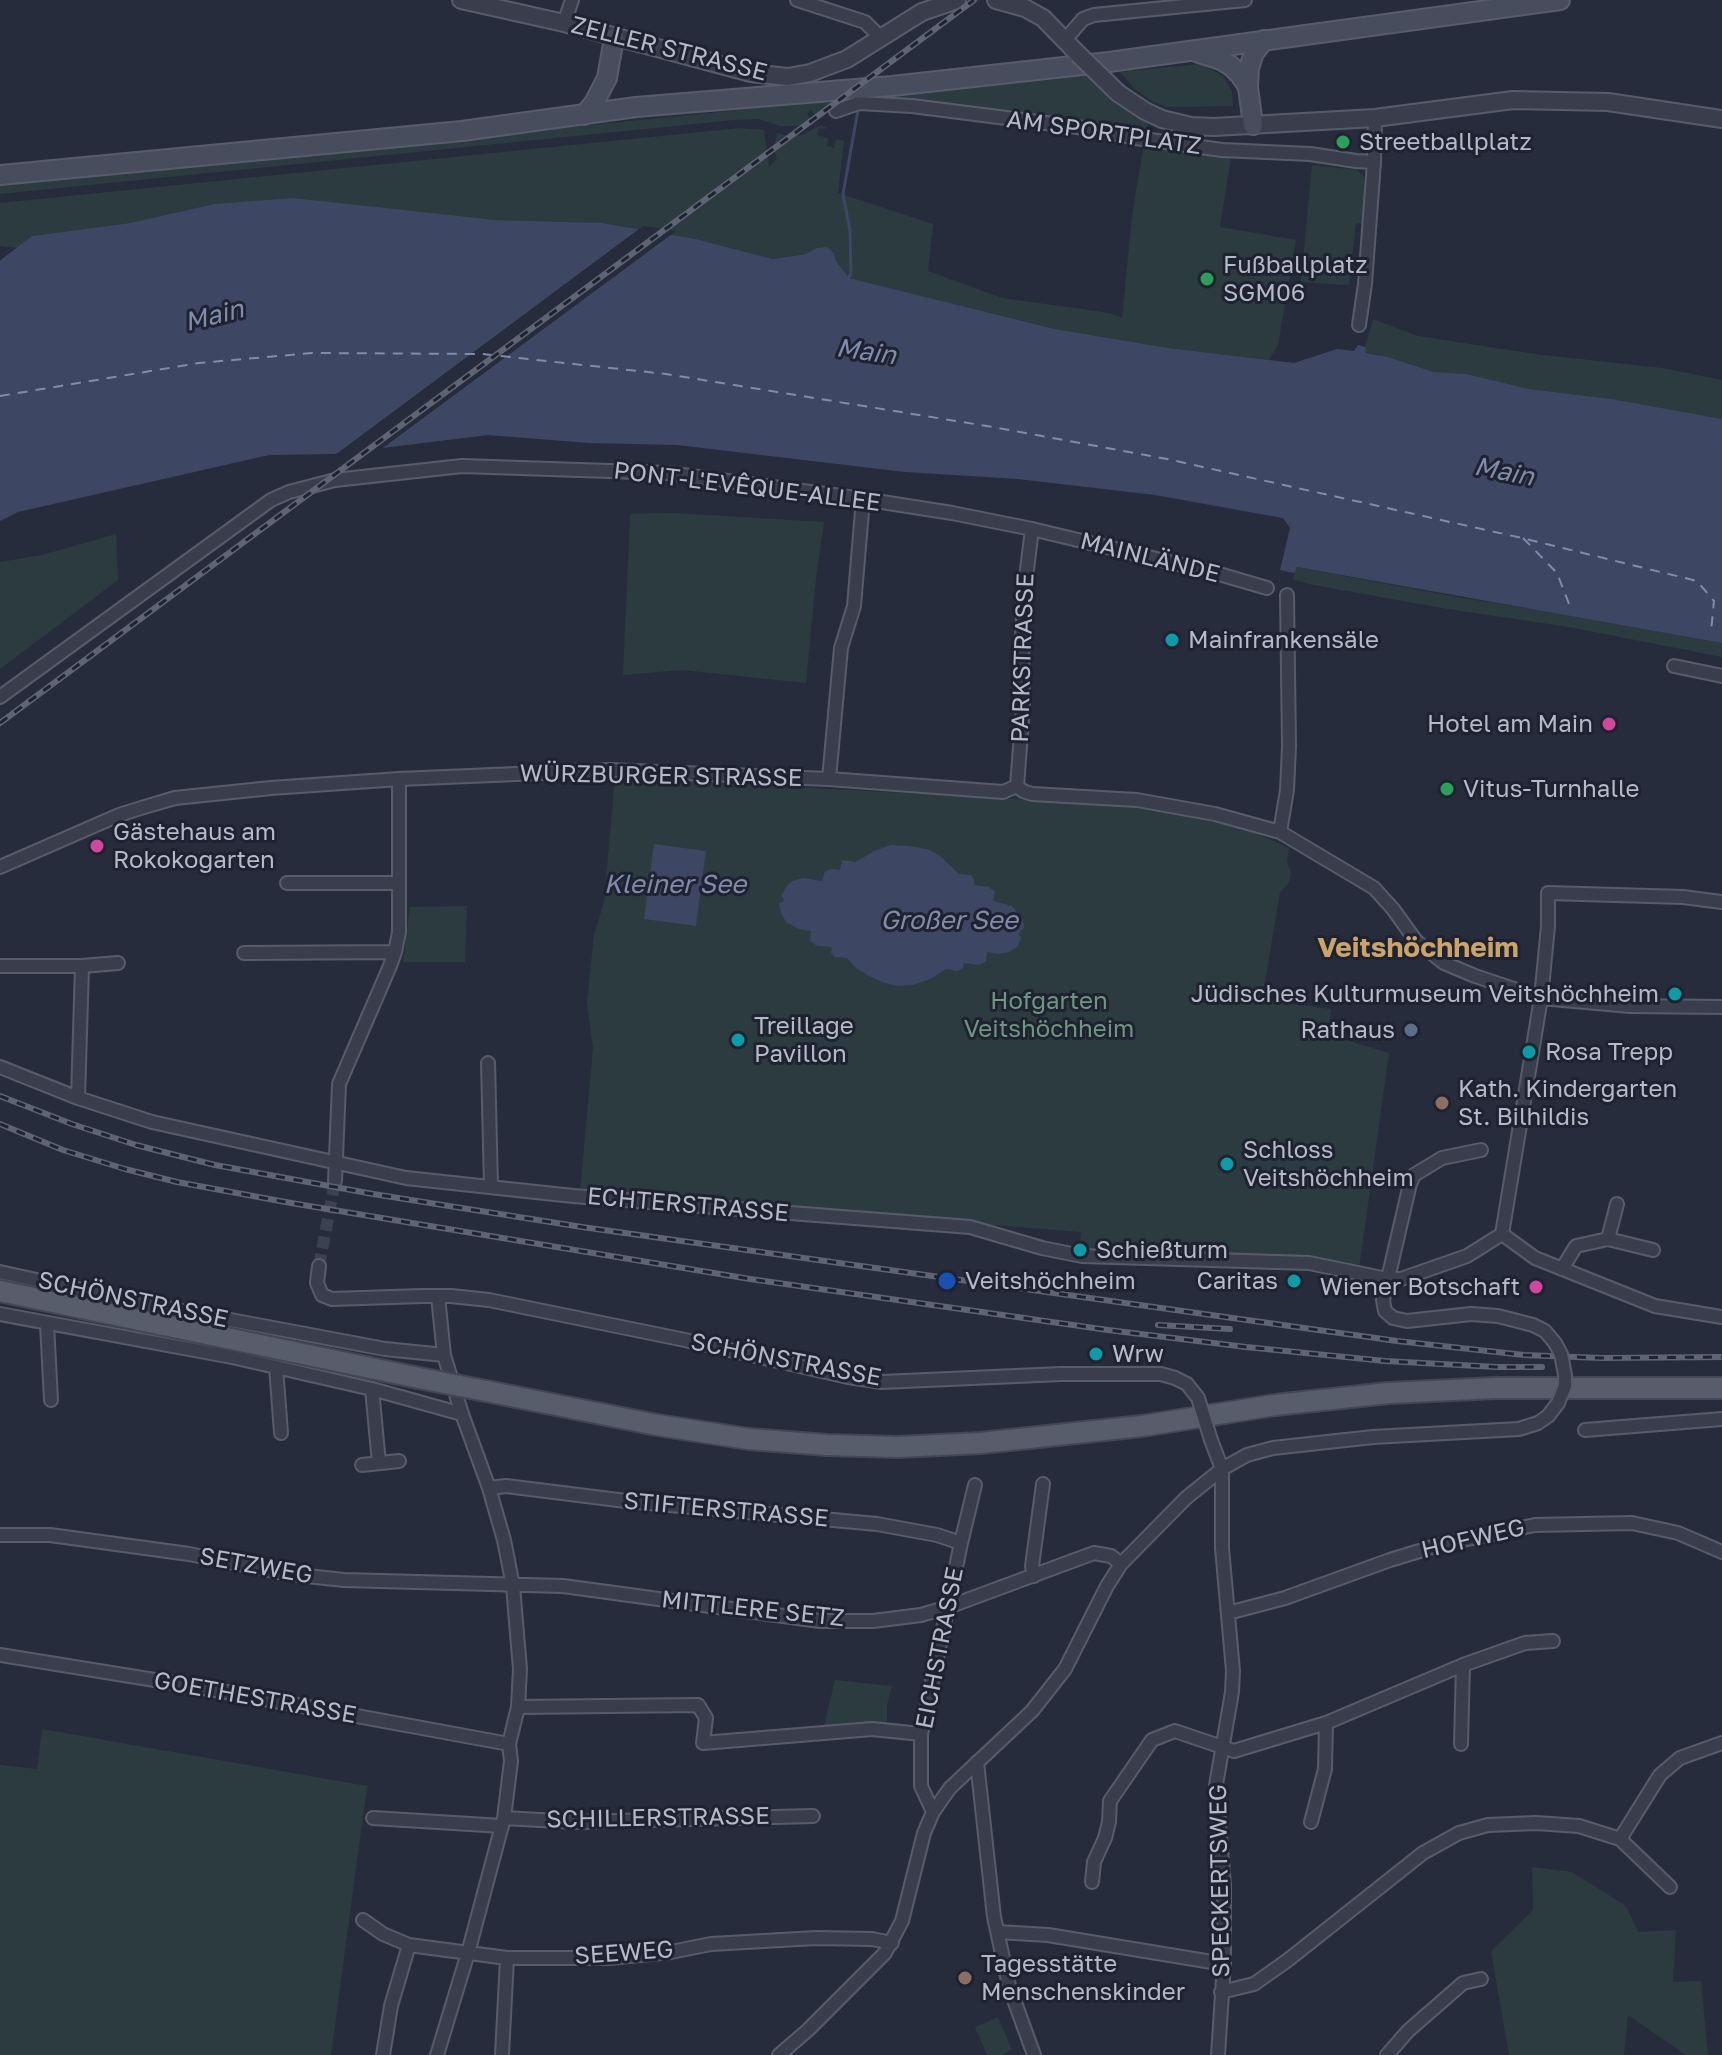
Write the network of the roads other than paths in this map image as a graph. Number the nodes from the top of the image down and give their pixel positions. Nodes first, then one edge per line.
1 (461, 0) edge
2 (572, 0) edge
3 (797, 0) edge
4 (957, 0) edge
5 (996, 0) edge
6 (1245, 0) edge
7 (1560, 0) edge
8 (564, 23) junction
9 (614, 38) junction
10 (881, 38) junction
11 (1065, 40) junction
12 (1264, 40) junction
13 (1191, 51) junction
14 (607, 78) junction
15 (1248, 87) junction
16 (636, 107) junction
17 (836, 111) dead end
18 (584, 115) junction
19 (1375, 118) junction
20 (1722, 119) edge
21 (1253, 125) junction
22 (1374, 162) junction
23 (0, 175) edge
24 (1359, 325) dead end
25 (863, 499) junction
26 (1032, 529) junction
27 (1267, 588) dead end
28 (1287, 595) dead end
29 (1674, 666) dead end
30 (1722, 676) edge
31 (0, 697) edge
32 (399, 779) junction
33 (829, 779) junction
34 (1017, 786) junction
35 (1280, 832) junction
36 (0, 867) edge
37 (287, 883) dead end
38 (398, 883) junction
39 (1722, 902) edge
40 (395, 952) junction
41 (244, 953) dead end
42 (118, 963) dead end
43 (0, 966) edge
44 (82, 966) junction
45 (1541, 998) junction
46 (1722, 1007) edge
47 (488, 1063) dead end
48 (0, 1067) edge
49 (78, 1098) junction
50 (1481, 1150) dead end
51 (337, 1164) junction
52 (335, 1181) tunnel mouth
53 (491, 1187) junction
54 (1617, 1204) dead end
55 (1502, 1234) junction
56 (1608, 1239) junction
57 (1653, 1250) dead end
58 (319, 1266) tunnel mouth
59 (1562, 1269) junction
60 (0, 1272) edge
61 (1387, 1279) junction
62 (0, 1291) edge
63 (438, 1296) junction
64 (0, 1314) edge
65 (1722, 1317) edge
66 (47, 1324) junction
67 (444, 1355) junction
68 (276, 1367) junction
69 (1722, 1388) edge
70 (372, 1389) junction
71 (51, 1400) dead end
72 (462, 1414) junction
73 (1722, 1419) edge
74 (1585, 1430) dead end
75 (281, 1433) dead end
76 (399, 1461) dead end
77 (379, 1463) junction
78 (362, 1465) dead end
79 (1222, 1469) junction
80 (1043, 1484) dead end
81 (975, 1485) dead end
82 (489, 1488) junction
83 (0, 1535) edge
84 (961, 1543) junction
85 (1722, 1552) edge
86 (1121, 1564) junction
87 (1034, 1576) junction
88 (513, 1586) junction
89 (948, 1607) junction
90 (1228, 1613) junction
91 (1553, 1641) dead end
92 (0, 1655) edge
93 (1463, 1665) junction
94 (518, 1707) junction
95 (1326, 1723) junction
96 (921, 1734) junction
97 (1722, 1743) edge
98 (509, 1744) junction
99 (1461, 1744) dead end
100 (1223, 1748) junction
101 (977, 1762) junction
102 (933, 1812) junction
103 (813, 1816) dead end
104 (373, 1818) dead end
105 (503, 1822) junction
106 (1311, 1822) dead end
107 (1620, 1839) junction
108 (1092, 1882) dead end
109 (1670, 1887) dead end
110 (363, 1920) dead end
111 (998, 1932) junction
112 (892, 1943) junction
113 (409, 1945) junction
114 (468, 1953) junction
115 (507, 1958) junction
116 (1224, 1964) junction
117 (1481, 1979) dead end
118 (1221, 1992) junction
119 (383, 2055) edge
120 (437, 2055) edge
121 (502, 2055) edge
122 (779, 2055) edge
123 (1034, 2055) edge
124 (1218, 2055) edge
125 (1387, 2055) edge

1 - 8 street, ZELLER STRASSE
2 - 8 street
3 - 10 street
4 - 10 street, ZELLER STRASSE
5 - 11 street
6 - 11 street
7 - 12 main road
8 - 9 street, ZELLER STRASSE
9 - 10 street, ZELLER STRASSE
9 - 14 main road
11 - 21 street, bridge
12 - 13 main road
12 - 15 main road
13 - 15 main road
13 - 16 main road
14 - 16 main road
14 - 18 main road
15 - 21 main road
16 - 18 main road
17 - 22 street, AM SPORTPLATZ
18 - 23 main road
19 - 20 street
19 - 21 street
19 - 22 street
22 - 24 street
25 - 26 street, PONT-L'EVÊQUE-ALLEE
25 - 31 street, PONT-L'EVÊQUE-ALLEE
25 - 33 street
26 - 27 street, MAINLÄNDE
26 - 34 street, PARKSTRASSE
28 - 35 street
29 - 30 street
32 - 33 street, WÜRZBURGER STRASSE
32 - 36 street, WÜRZBURGER STRASSE
32 - 38 street
33 - 34 street, WÜRZBURGER STRASSE
34 - 35 street, WÜRZBURGER STRASSE
35 - 45 street, WÜRZBURGER STRASSE
37 - 38 street
38 - 40 street
39 - 45 street
40 - 41 street
40 - 51 street
42 - 44 street
43 - 44 street
44 - 49 street
45 - 46 street, WÜRZBURGER STRASSE
45 - 55 street
47 - 53 street
48 - 49 street, ECHTERSTRASSE
49 - 51 street, ECHTERSTRASSE
50 - 61 street
51 - 52 street
51 - 53 street, ECHTERSTRASSE
53 - 61 street, ECHTERSTRASSE
54 - 56 street
55 - 59 street
55 - 61 street
56 - 57 street
56 - 59 street
58 - 63 street, SCHÖNSTRASSE
59 - 65 street
60 - 67 street, SCHÖNSTRASSE
61 - 79 street, bridge
62 - 69 main road, bridge
63 - 67 street
63 - 79 street, SCHÖNSTRASSE, bridge
64 - 66 street
66 - 68 street
66 - 71 street
67 - 72 street
68 - 70 street
68 - 75 street
70 - 72 street
70 - 77 street
72 - 82 street
73 - 74 street
76 - 77 street
77 - 78 street
79 - 86 street
79 - 90 street, SPECKERTSWEG
80 - 87 street
81 - 84 street, EICHSTRASSE
82 - 84 street, STIFTERSTRASSE
82 - 88 street
83 - 88 street, SETZWEG
84 - 89 street, EICHSTRASSE
85 - 90 street, HOFWEG
86 - 87 street, MITTLERE SETZ
86 - 101 street
87 - 89 street, MITTLERE SETZ
88 - 89 street, MITTLERE SETZ
88 - 94 street
89 - 96 street, EICHSTRASSE
90 - 100 street, SPECKERTSWEG
91 - 93 street
92 - 98 street, GOETHESTRASSE
93 - 95 street
93 - 99 street
94 - 96 street
94 - 98 street
95 - 100 street
95 - 106 street
96 - 102 street, EICHSTRASSE
97 - 107 street
98 - 105 street
100 - 108 street
100 - 116 street, SPECKERTSWEG
101 - 102 street
101 - 111 street
102 - 112 street
103 - 105 street, SCHILLERSTRASSE
104 - 105 street, SCHILLERSTRASSE
105 - 114 street
107 - 109 street
107 - 118 street
110 - 113 street, SEEWEG
111 - 116 street
111 - 123 street
112 - 115 street, SEEWEG
112 - 122 street
113 - 114 street, SEEWEG
113 - 119 street
114 - 115 street, SEEWEG
114 - 120 street
115 - 121 street
116 - 118 street, SPECKERTSWEG
117 - 125 street
118 - 124 street, SPECKERTSWEG

